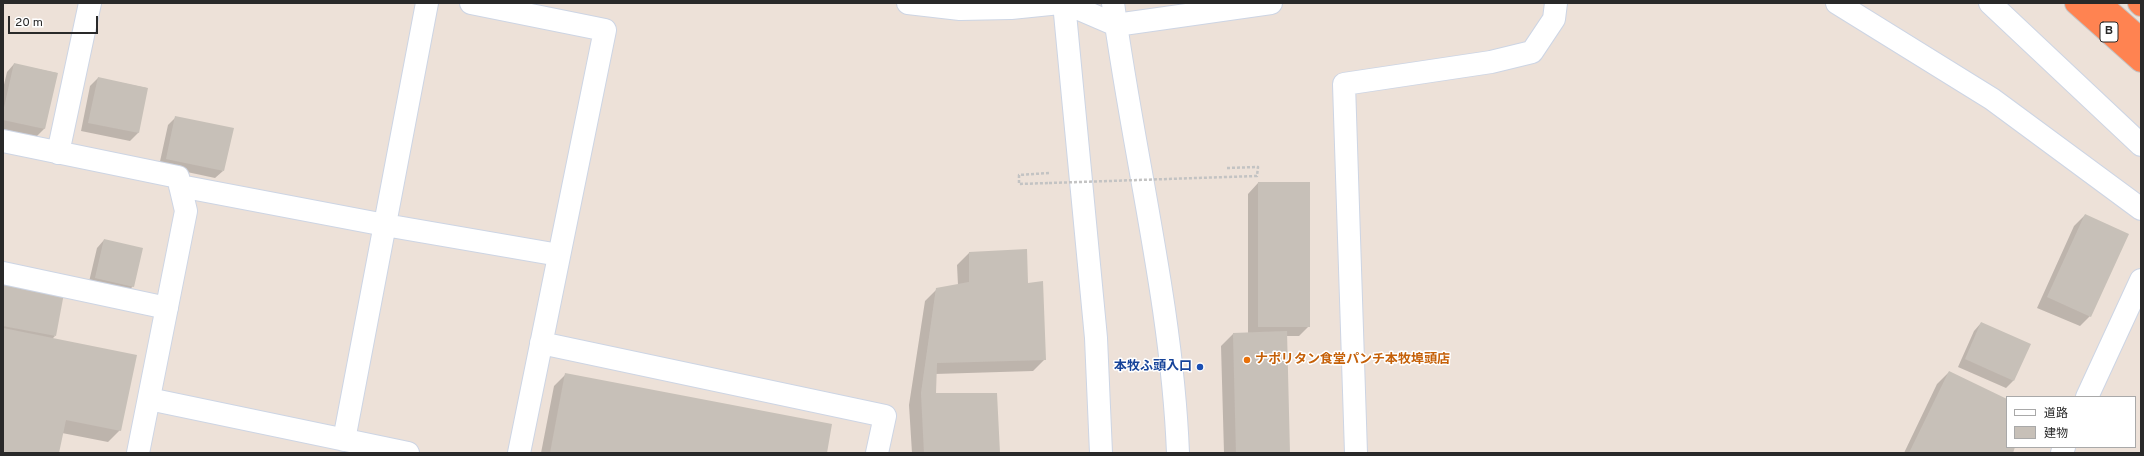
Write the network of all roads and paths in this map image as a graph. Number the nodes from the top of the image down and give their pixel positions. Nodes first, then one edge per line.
1 (90, 3) edge
2 (427, 3) edge
3 (471, 3) edge
4 (908, 3) edge
5 (1060, 3) edge
6 (1065, 3) edge
7 (1113, 3) edge
8 (1271, 3) edge
9 (1556, 3) edge
10 (1837, 3) edge
11 (1990, 3) edge
12 (2076, 3) edge
13 (2100, 3) edge
14 (1116, 25) junction
15 (2141, 39) edge
16 (2141, 61) edge
17 (3, 141) edge
18 (2141, 145) edge
19 (58, 153) junction
20 (1226, 168) dead end
21 (1049, 173) dead end
22 (180, 186) junction
23 (2141, 209) edge
24 (385, 225) junction
25 (559, 255) junction
26 (3, 273) edge
27 (2141, 280) edge
28 (167, 308) junction
29 (541, 343) junction
30 (2087, 396) edge
31 (149, 399) junction
32 (344, 440) junction
33 (138, 453) edge
34 (408, 453) edge
35 (519, 453) edge
36 (877, 453) edge
37 (1102, 453) edge
38 (1178, 453) edge
39 (1356, 453) edge

1 - 19 street
2 - 24 street
3 - 25 street
4 - 5 street
6 - 14 street
6 - 37 street
7 - 14 street
8 - 14 street
9 - 39 street
10 - 23 street
11 - 18 street
12 - 16 highway, B
13 - 15 highway
14 - 38 street
17 - 19 street
19 - 22 street
20 - 21 path, bridge
22 - 24 street
22 - 28 street
24 - 25 street
24 - 32 street
25 - 29 street
26 - 28 street
27 - 30 street
28 - 31 street
29 - 35 street
29 - 36 street
31 - 32 street
31 - 33 street
32 - 34 street

